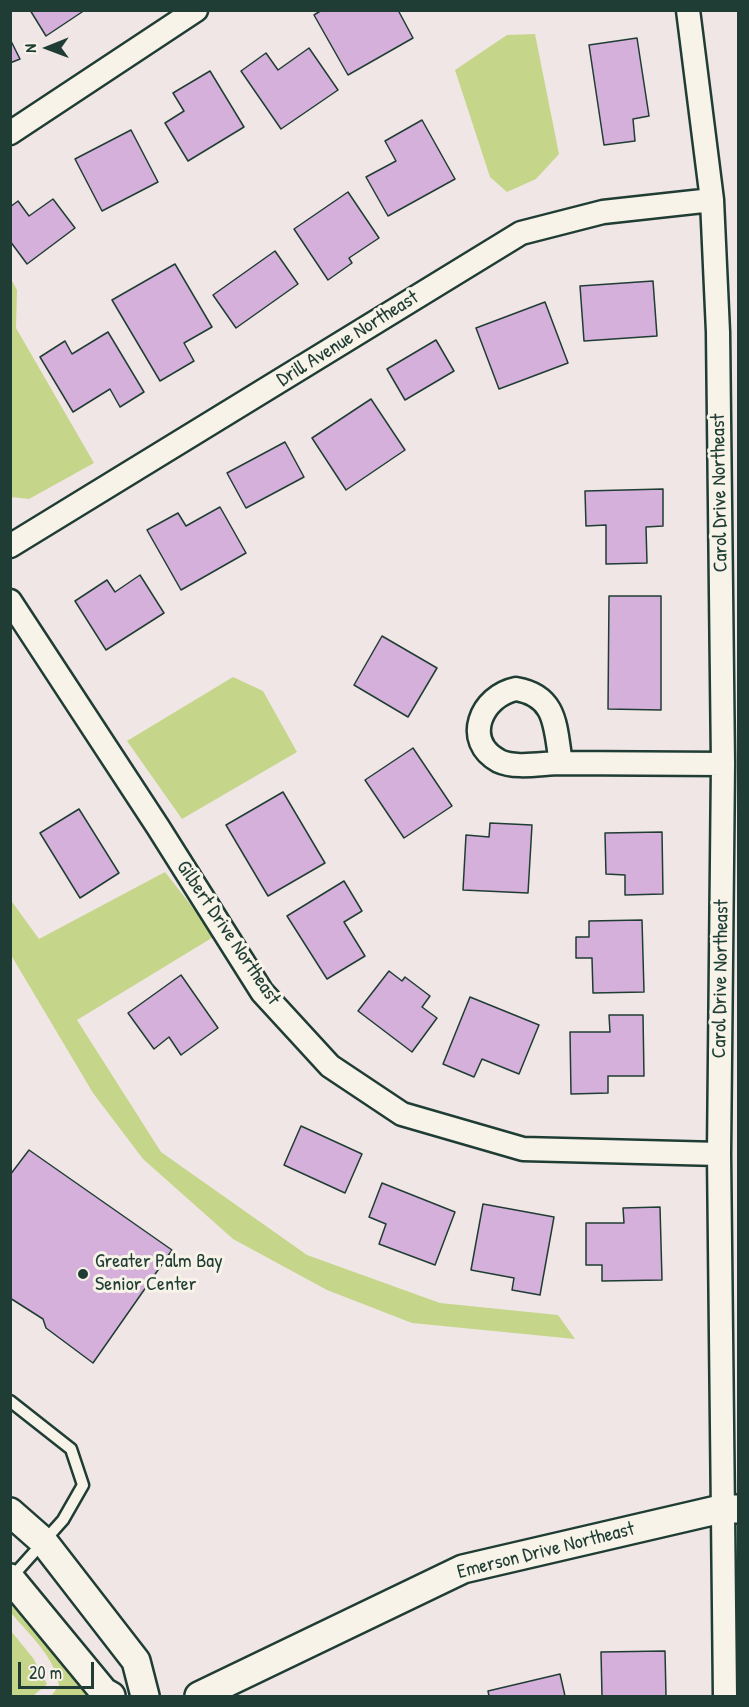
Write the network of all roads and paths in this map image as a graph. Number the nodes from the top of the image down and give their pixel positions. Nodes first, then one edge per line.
1 (196, 10) edge
2 (688, 10) edge
3 (10, 134) edge
4 (712, 200) junction
5 (10, 546) edge
6 (10, 601) edge
7 (561, 763) dead end
8 (723, 764) junction
9 (719, 1154) junction
10 (10, 1401) edge
11 (730, 1509) edge
12 (10, 1512) edge
13 (43, 1541) junction
14 (10, 1578) edge
15 (111, 1696) edge
16 (145, 1696) edge
17 (200, 1696) edge
18 (725, 1696) edge

1 - 3 street
2 - 4 street, Carol Drive Northeast
4 - 5 street, Drill Avenue Northeast
4 - 8 street, Carol Drive Northeast
6 - 9 street, Gilbert Drive Northeast
7 - 8 street
8 - 9 street, Carol Drive Northeast
9 - 11 street, Carol Drive Northeast
10 - 13 lane
11 - 17 street, Emerson Drive Northeast
11 - 18 street, Carol Drive Northeast
12 - 13 street
13 - 14 lane
13 - 16 street
14 - 15 street

